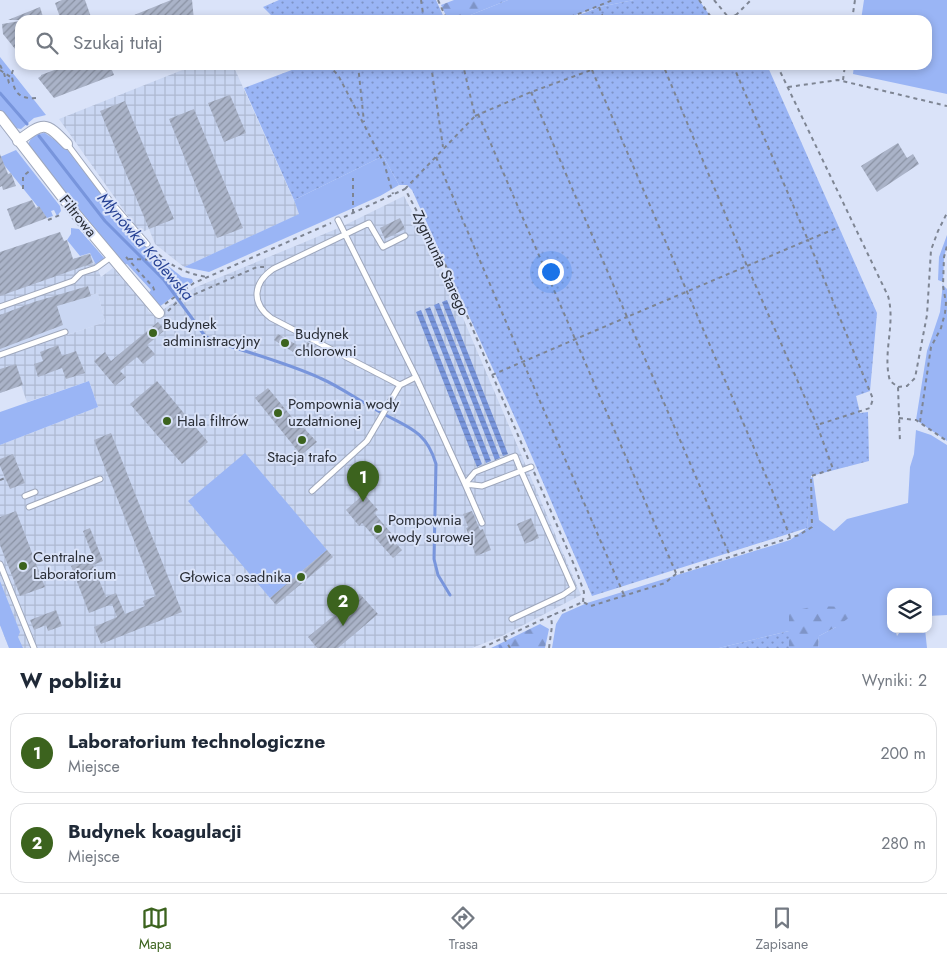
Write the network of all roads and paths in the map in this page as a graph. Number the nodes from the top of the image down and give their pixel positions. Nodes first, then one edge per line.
1 (421, 0) edge
2 (438, 0) edge
3 (613, 0) edge
4 (699, 0) edge
5 (714, 0) edge
6 (751, 0) edge
7 (855, 0) edge
8 (599, 7) junction
9 (423, 15) edge
10 (444, 15) edge
11 (577, 15) edge
12 (602, 15) edge
13 (710, 15) edge
14 (726, 15) edge
15 (736, 15) edge
16 (853, 15) edge
17 (0, 64) edge
18 (0, 70) edge
19 (13, 70) dead end
20 (333, 70) edge
21 (359, 70) edge
22 (432, 70) edge
23 (464, 70) edge
24 (592, 70) joint
25 (665, 70) edge
26 (735, 70) edge
27 (779, 70) edge
28 (844, 70) edge
29 (4, 73) junction
30 (12, 78) junction
31 (842, 80) junction
32 (13, 85) junction
33 (787, 88) junction
34 (531, 92) junction
35 (36, 98) dead end
36 (947, 106) edge
37 (478, 114) junction
38 (0, 116) edge
39 (475, 116) junction
40 (364, 124) junction
41 (18, 141) junction
42 (67, 144) joint
43 (444, 148) junction
44 (436, 157) junction
45 (28, 171) dead end
46 (353, 178) dead end
47 (23, 189) dead end
48 (404, 189) junction
49 (393, 194) junction
50 (353, 213) junction
51 (947, 213) edge
52 (60, 216) dead end
53 (48, 220) dead end
54 (338, 220) junction
55 (837, 228) dead end
56 (344, 234) junction
57 (405, 236) dead end
58 (808, 240) junction
59 (147, 244) joint
60 (947, 246) edge
61 (114, 260) junction
62 (164, 260) junction
63 (747, 266) junction
64 (274, 268) junction
65 (210, 277) junction
66 (687, 292) junction
67 (0, 307) edge
68 (160, 312) junction
69 (628, 317) junction
70 (66, 332) dead end
71 (574, 340) junction
72 (0, 355) edge
73 (523, 362) junction
74 (492, 375) junction
75 (416, 377) junction
76 (400, 385) junction
77 (898, 387) junction
78 (899, 418) junction
79 (920, 422) junction
80 (817, 425) junction
81 (947, 441) edge
82 (900, 443) dead end
83 (531, 467) junction
84 (521, 471) junction
85 (5, 478) dead end
86 (100, 479) dead end
87 (0, 480) edge
88 (465, 484) junction
89 (312, 491) dead end
90 (35, 492) dead end
91 (25, 496) dead end
92 (30, 506) dead end
93 (482, 523) dead end
94 (790, 538) junction
95 (730, 556) junction
96 (0, 564) edge
97 (676, 574) junction
98 (624, 595) junction
99 (583, 602) junction
100 (551, 615) junction
101 (512, 619) dead end
102 (504, 638) junction
103 (34, 648) edge
104 (482, 648) edge
105 (510, 648) edge
106 (549, 648) edge

1 - 9 path
2 - 10 path
3 - 8 path
4 - 13 path
5 - 14 path
6 - 15 path
7 - 16 path
8 - 11 path
8 - 12 path
17 - 29 path
18 - 29 path
19 - 30 path
20 - 40 path
21 - 40 path
22 - 43 path
23 - 39 path
24 - 34 path
24 - 66 path
25 - 63 path
26 - 58 path
27 - 33 path
28 - 31 path
29 - 30 path
29 - 32 path
30 - 32 path
31 - 33 path
31 - 36 path
32 - 35 path
33 - 77 path
34 - 37 path
34 - 69 path
37 - 39 path
37 - 71 path
38 - 41 street, Filtrowa
39 - 43 path
40 - 49 path
41 - 42 street
41 - 61 street, Filtrowa
42 - 59 lane
43 - 44 path
44 - 48 path
44 - 73 path
45 - 47 path
46 - 50 path
48 - 49 path
48 - 74 path, Zygmunta Starego
49 - 50 path
50 - 54 path
51 - 77 path
52 - 53 path
54 - 56 lane
54 - 65 path
55 - 58 path
56 - 57 lane
56 - 64 lane
56 - 75 lane
58 - 63 path
58 - 80 path
59 - 62 path
60 - 79 path
61 - 62 path
61 - 67 lane
61 - 68 street, Filtrowa
62 - 65 path
63 - 66 path
63 - 80 path
64 - 68 path
64 - 76 lane
65 - 68 path
66 - 69 path
66 - 94 path
69 - 71 path
69 - 95 path
70 - 72 lane
71 - 73 path
71 - 97 path
73 - 74 path
73 - 98 path
74 - 83 path, Zygmunta Starego
75 - 76 lane
75 - 88 lane
76 - 89 lane
77 - 78 path
78 - 79 path
78 - 82 path
79 - 81 path
80 - 94 path
83 - 84 lane
83 - 99 path, Zygmunta Starego
84 - 88 lane
84 - 88 lane
84 - 101 lane
85 - 87 path
86 - 92 lane
88 - 93 lane
90 - 91 lane
94 - 95 path
95 - 97 path
96 - 103 lane
97 - 98 path
98 - 99 path
99 - 100 path
100 - 102 path
100 - 106 path
102 - 104 path
102 - 105 path

